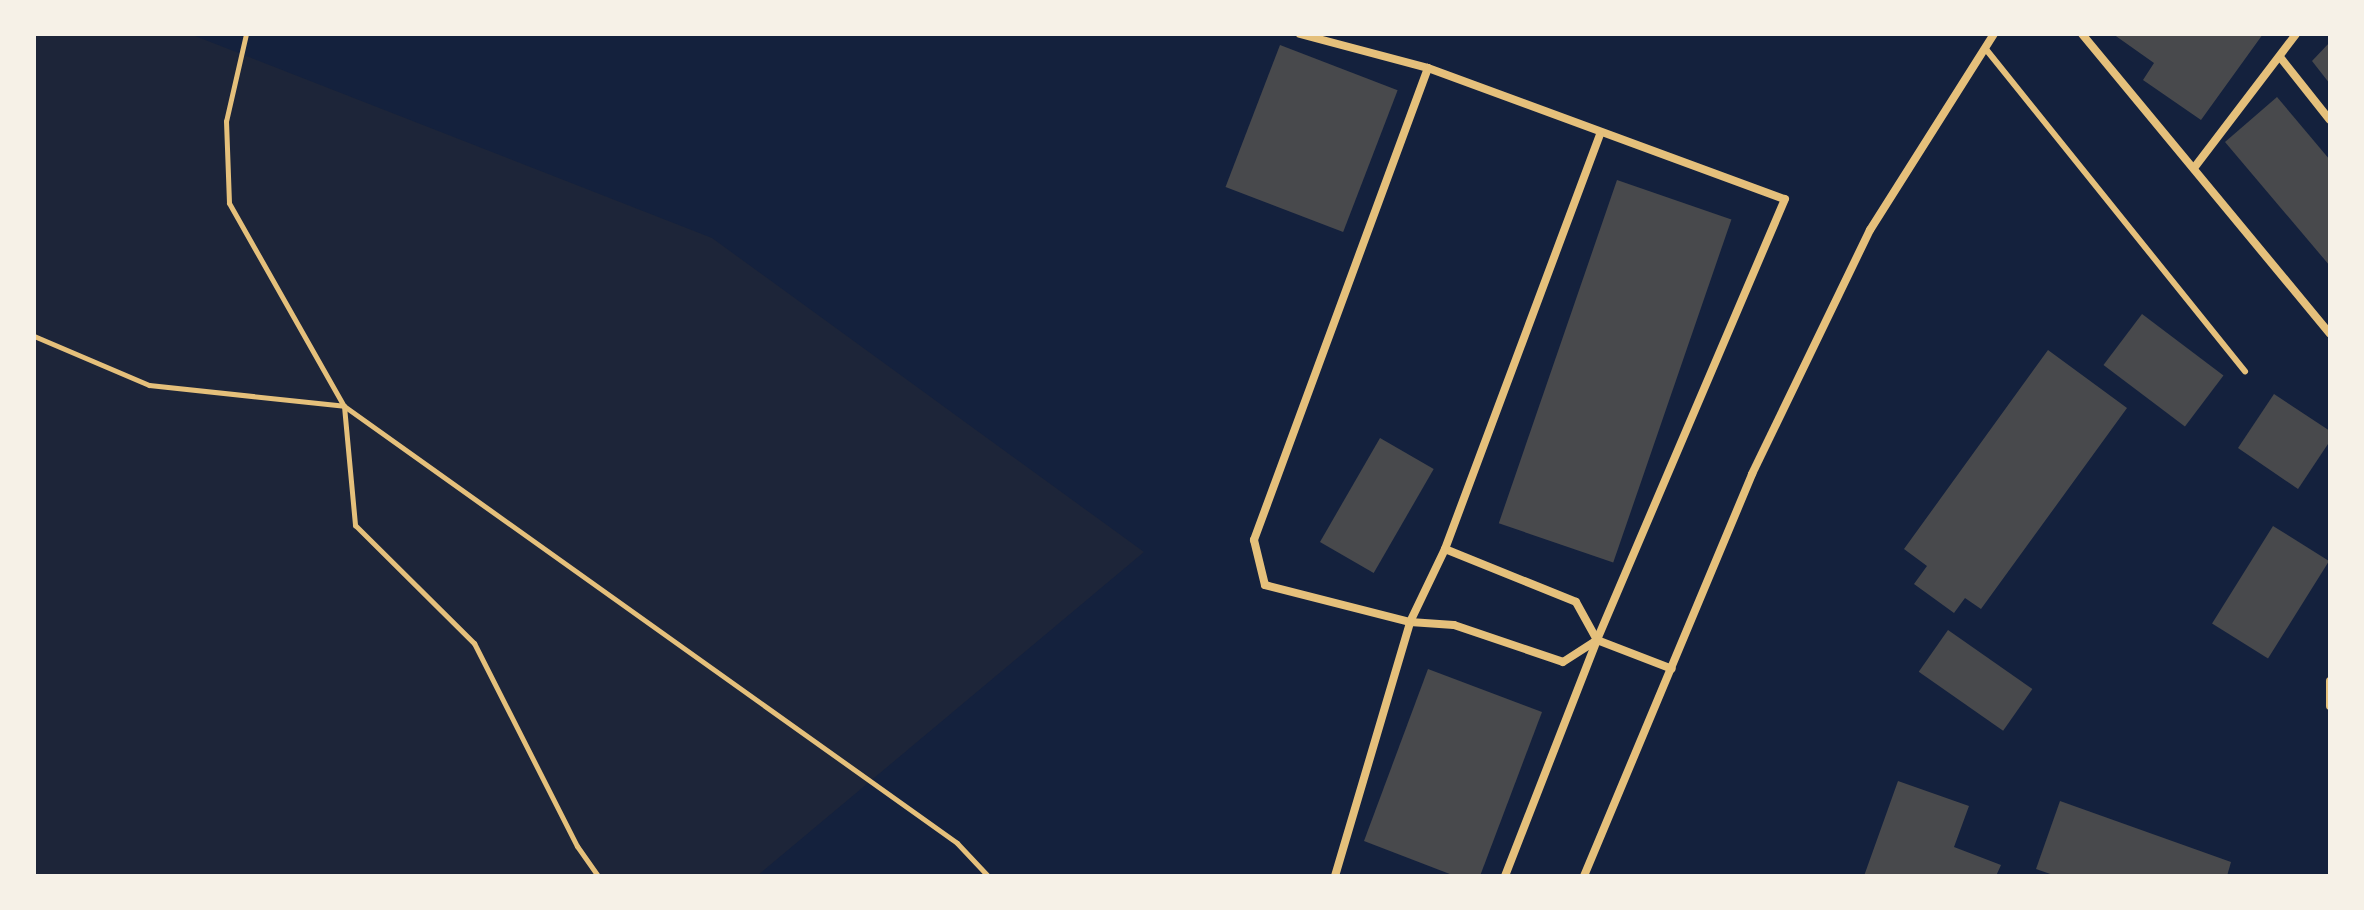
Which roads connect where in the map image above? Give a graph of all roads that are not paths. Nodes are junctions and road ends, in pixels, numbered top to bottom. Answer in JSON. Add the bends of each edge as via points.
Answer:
{"nodes":[{"id":1,"x":1300,"y":34,"type":"edge"},
{"id":2,"x":1994,"y":34,"type":"edge"},
{"id":3,"x":2082,"y":34,"type":"edge"},
{"id":4,"x":2296,"y":34,"type":"edge"},
{"id":5,"x":1985,"y":48,"type":"junction"},
{"id":6,"x":2280,"y":57,"type":"junction"},
{"id":7,"x":1428,"y":68,"type":"junction"},
{"id":8,"x":2330,"y":120,"type":"edge"},
{"id":9,"x":1601,"y":132,"type":"junction"},
{"id":10,"x":2194,"y":168,"type":"junction"},
{"id":11,"x":2330,"y":334,"type":"edge"},
{"id":12,"x":2245,"y":371,"type":"dead end"},
{"id":13,"x":1445,"y":549,"type":"junction"},
{"id":14,"x":1410,"y":622,"type":"junction"},
{"id":15,"x":1597,"y":640,"type":"junction"},
{"id":16,"x":1672,"y":669,"type":"junction"},
{"id":17,"x":2330,"y":681,"type":"edge"},
{"id":18,"x":2330,"y":706,"type":"edge"},
{"id":19,"x":1338,"y":875,"type":"edge"},
{"id":20,"x":1505,"y":876,"type":"edge"},
{"id":21,"x":1584,"y":876,"type":"edge"}],
"edges":[{"from":1,"to":7,"type":"street"},
{"from":2,"to":5,"type":"street"},
{"from":3,"to":10,"type":"street"},
{"from":4,"to":6,"type":"street"},
{"from":5,"to":12,"type":"lane"},
{"from":5,"to":16,"type":"street","via":[[1870,230],[1752,474]]},
{"from":6,"to":8,"type":"street"},
{"from":6,"to":10,"type":"street"},
{"from":7,"to":9,"type":"street"},
{"from":7,"to":14,"type":"street","via":[[1254,540],[1265,585]]},
{"from":9,"to":13,"type":"street"},
{"from":9,"to":15,"type":"street","via":[[1785,199]]},
{"from":10,"to":11,"type":"street"},
{"from":13,"to":14,"type":"street"},
{"from":13,"to":15,"type":"street","via":[[1576,602]]},
{"from":14,"to":15,"type":"street","via":[[1454,625],[1563,662]]},
{"from":14,"to":19,"type":"street"},
{"from":15,"to":16,"type":"street"},
{"from":15,"to":20,"type":"street"},
{"from":16,"to":21,"type":"street"},
{"from":17,"to":18,"type":"street"}]}
